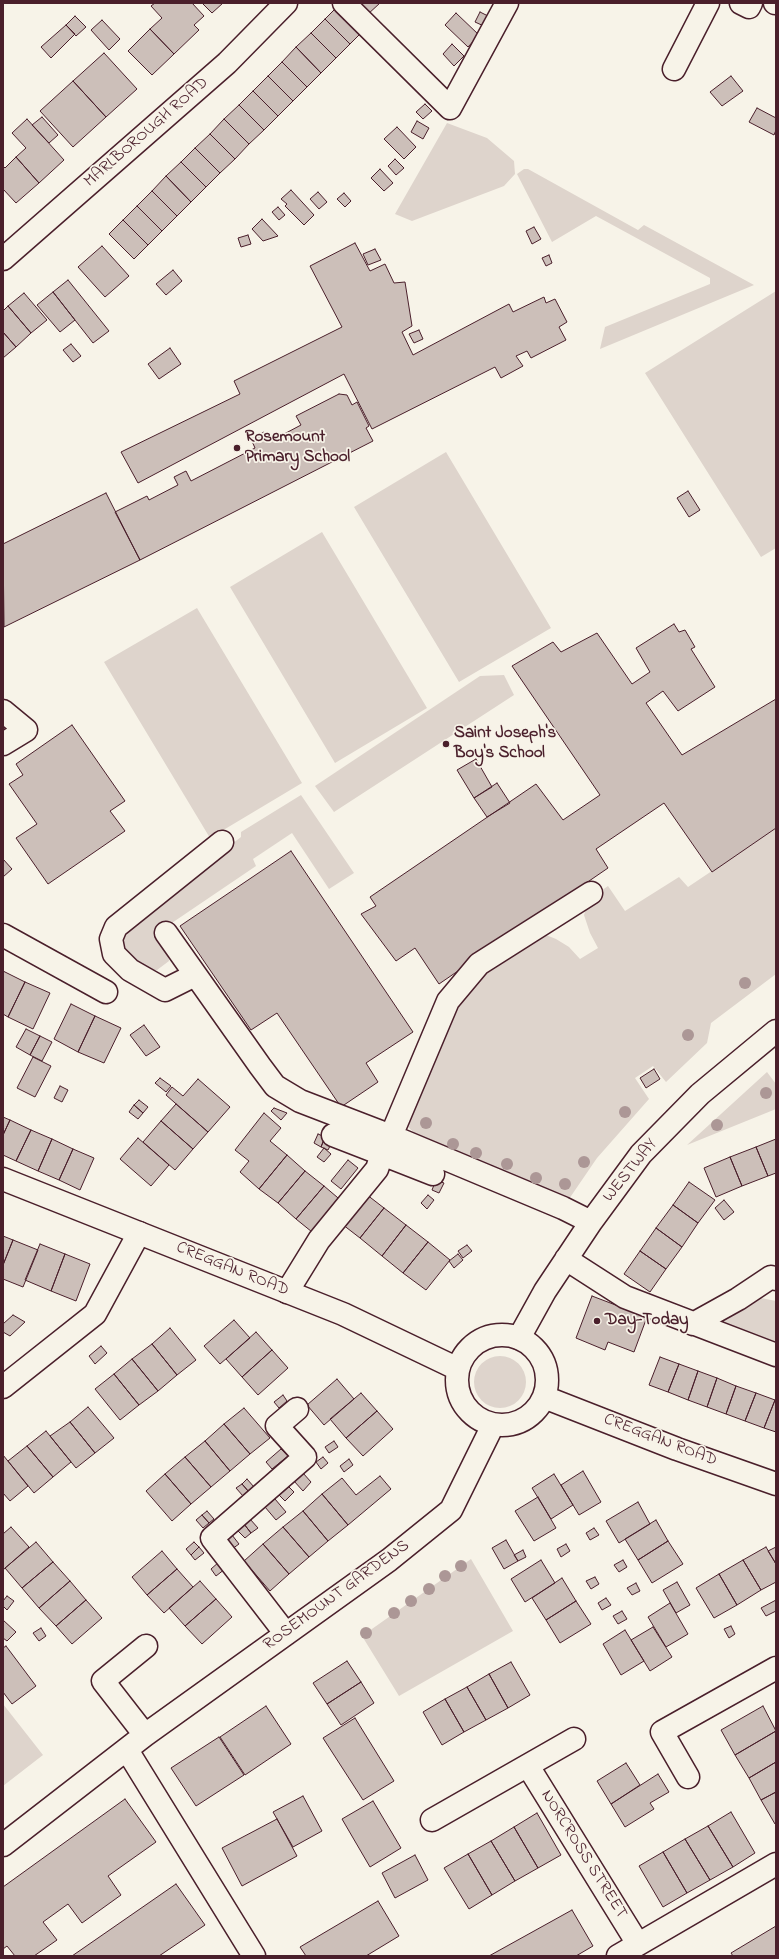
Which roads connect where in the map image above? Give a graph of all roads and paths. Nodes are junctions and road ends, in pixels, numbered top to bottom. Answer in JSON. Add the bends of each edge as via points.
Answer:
{"nodes":[{"id":1,"x":286,"y":3,"type":"edge"},
{"id":2,"x":344,"y":3,"type":"edge"},
{"id":3,"x":507,"y":3,"type":"edge"},
{"id":4,"x":708,"y":3,"type":"edge"},
{"id":5,"x":741,"y":3,"type":"edge"},
{"id":6,"x":751,"y":3,"type":"edge"},
{"id":7,"x":674,"y":69,"type":"dead end"},
{"id":8,"x":3,"y":259,"type":"edge"},
{"id":9,"x":3,"y":711,"type":"edge"},
{"id":10,"x":3,"y":744,"type":"edge"},
{"id":11,"x":222,"y":842,"type":"dead end"},
{"id":12,"x":591,"y":893,"type":"dead end"},
{"id":13,"x":166,"y":933,"type":"dead end"},
{"id":14,"x":3,"y":935,"type":"edge"},
{"id":15,"x":195,"y":975,"type":"junction"},
{"id":16,"x":106,"y":992,"type":"dead end"},
{"id":17,"x":776,"y":1031,"type":"edge"},
{"id":18,"x":333,"y":1135,"type":"dead end"},
{"id":19,"x":387,"y":1145,"type":"junction"},
{"id":20,"x":433,"y":1174,"type":"dead end"},
{"id":21,"x":3,"y":1179,"type":"edge"},
{"id":22,"x":591,"y":1222,"type":"junction"},
{"id":23,"x":139,"y":1233,"type":"junction"},
{"id":24,"x":566,"y":1259,"type":"junction"},
{"id":25,"x":776,"y":1279,"type":"edge"},
{"id":26,"x":287,"y":1292,"type":"junction"},
{"id":27,"x":693,"y":1324,"type":"junction"},
{"id":28,"x":519,"y":1338,"type":"junction"},
{"id":29,"x":776,"y":1355,"type":"edge"},
{"id":30,"x":458,"y":1369,"type":"junction"},
{"id":31,"x":3,"y":1387,"type":"edge"},
{"id":32,"x":544,"y":1397,"type":"junction"},
{"id":33,"x":297,"y":1409,"type":"dead end"},
{"id":34,"x":493,"y":1425,"type":"junction"},
{"id":35,"x":776,"y":1484,"type":"edge"},
{"id":36,"x":286,"y":1634,"type":"junction"},
{"id":37,"x":146,"y":1646,"type":"dead end"},
{"id":38,"x":776,"y":1668,"type":"edge"},
{"id":39,"x":145,"y":1735,"type":"junction"},
{"id":40,"x":574,"y":1739,"type":"dead end"},
{"id":41,"x":128,"y":1750,"type":"junction"},
{"id":42,"x":528,"y":1766,"type":"junction"},
{"id":43,"x":688,"y":1777,"type":"dead end"},
{"id":44,"x":432,"y":1820,"type":"dead end"},
{"id":45,"x":3,"y":1845,"type":"edge"},
{"id":46,"x":776,"y":1864,"type":"edge"},
{"id":47,"x":638,"y":1944,"type":"junction"},
{"id":48,"x":254,"y":1956,"type":"edge"},
{"id":49,"x":618,"y":1956,"type":"edge"}],
"edges":[{"from":1,"to":8,"type":"street","name":"MARLBOROUGH ROAD","via":[[227,63]]},
{"from":2,"to":3,"type":"street","via":[[450,108]]},
{"from":4,"to":7,"type":"street"},
{"from":5,"to":6,"type":"street","via":[[749,7]]},
{"from":9,"to":10,"type":"street","via":[[26,730]]},
{"from":11,"to":15,"type":"street","via":[[116,927],[111,939],[114,954],[130,970],[165,990]]},
{"from":12,"to":19,"type":"street","via":[[479,964],[448,1001]]},
{"from":13,"to":15,"type":"street"},
{"from":14,"to":16,"type":"street"},
{"from":15,"to":19,"type":"street","via":[[275,1086]]},
{"from":17,"to":22,"type":"street","name":"WESTWAY","via":[[700,1094],[642,1154]]},
{"from":18,"to":19,"type":"street"},
{"from":19,"to":20,"type":"street"},
{"from":19,"to":22,"type":"street","via":[[562,1208]]},
{"from":19,"to":26,"type":"street","via":[[378,1169],[319,1240]]},
{"from":21,"to":23,"type":"street","name":"CREGGAN ROAD"},
{"from":22,"to":24,"type":"street","name":"WESTWAY"},
{"from":23,"to":26,"type":"street","name":"CREGGAN ROAD"},
{"from":23,"to":31,"type":"street","via":[[95,1314]]},
{"from":24,"to":27,"type":"street","via":[[624,1297]]},
{"from":24,"to":28,"type":"street","name":"WESTWAY","via":[[545,1290]]},
{"from":25,"to":27,"type":"street","via":[[771,1277]]},
{"from":26,"to":30,"type":"street","name":"CREGGAN ROAD","via":[[343,1314]]},
{"from":27,"to":29,"type":"street"},
{"from":28,"to":30,"type":"street","via":[[496,1336],[475,1344],[464,1355]]},
{"from":28,"to":32,"type":"street","via":[[540,1356],[546,1370],[547,1384]]},
{"from":30,"to":34,"type":"street","via":[[456,1384],[459,1398],[467,1410],[479,1420]]},
{"from":32,"to":34,"type":"street","via":[[536,1411],[523,1420],[508,1426]]},
{"from":32,"to":35,"type":"street","name":"CREGGAN ROAD"},
{"from":33,"to":36,"type":"street","via":[[277,1426],[305,1458],[212,1538]]},
{"from":34,"to":36,"type":"street","name":"ROSEMOUNT GARDENS","via":[[451,1510],[389,1560]]},
{"from":36,"to":39,"type":"street","name":"ROSEMOUNT GARDENS"},
{"from":37,"to":39,"type":"street","via":[[103,1681]]},
{"from":38,"to":43,"type":"street","via":[[662,1732]]},
{"from":39,"to":41,"type":"street","name":"ROSEMOUNT GARDENS"},
{"from":40,"to":42,"type":"street"},
{"from":41,"to":45,"type":"street","name":"ROSEMOUNT GARDENS"},
{"from":41,"to":48,"type":"street"},
{"from":42,"to":44,"type":"street"},
{"from":42,"to":47,"type":"street","name":"NORCROSS STREET"},
{"from":46,"to":47,"type":"street"},
{"from":47,"to":49,"type":"street"}]}
